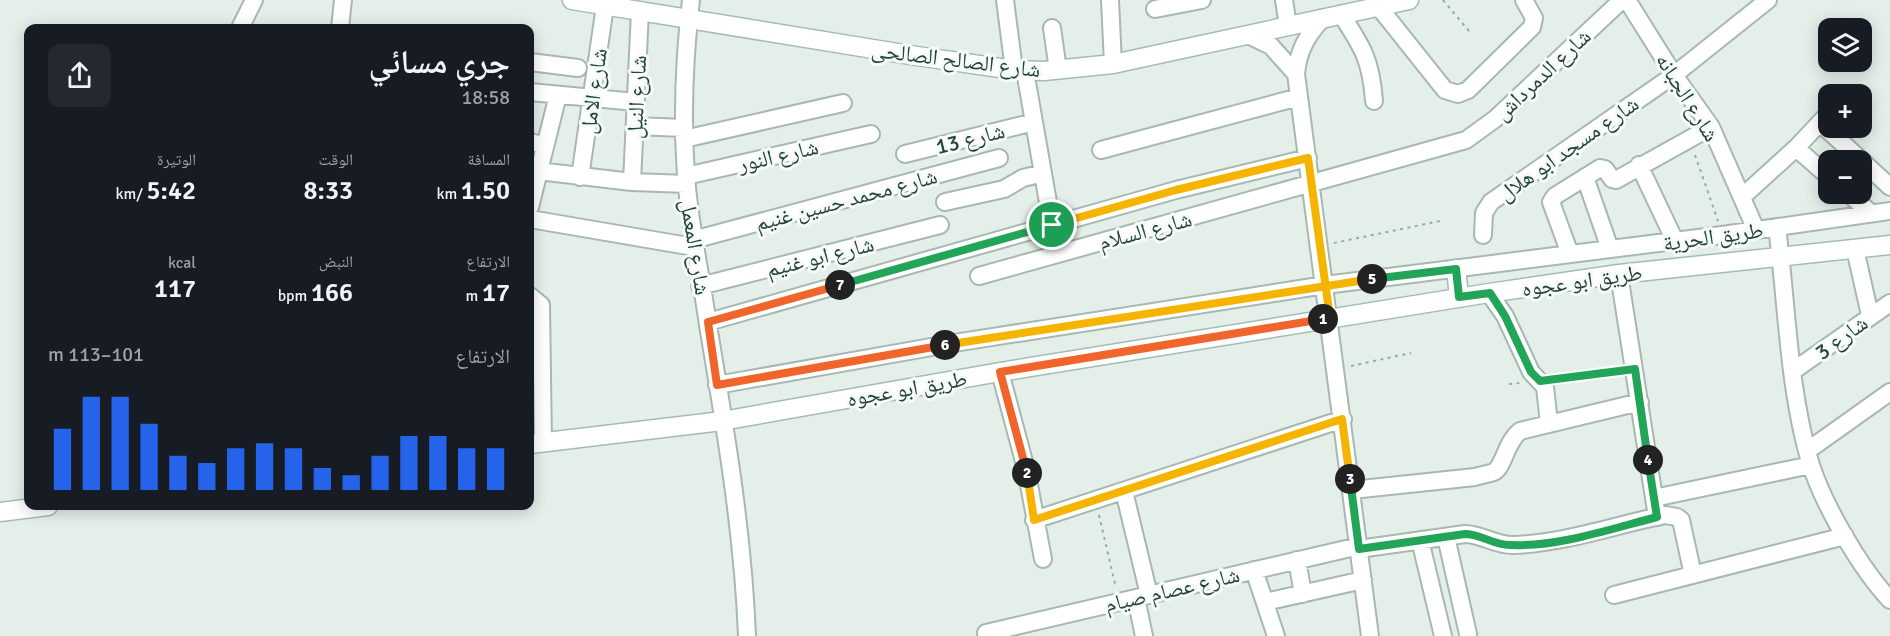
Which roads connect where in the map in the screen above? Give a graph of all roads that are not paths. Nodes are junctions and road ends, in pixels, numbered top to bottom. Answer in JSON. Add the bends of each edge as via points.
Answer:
{"nodes":[{"id":1,"x":254,"y":0,"type":"edge"},
{"id":2,"x":343,"y":0,"type":"edge"},
{"id":3,"x":572,"y":0,"type":"edge"},
{"id":4,"x":1005,"y":0,"type":"edge"},
{"id":5,"x":1110,"y":0,"type":"edge"},
{"id":6,"x":1202,"y":0,"type":"edge"},
{"id":7,"x":1284,"y":0,"type":"edge"},
{"id":8,"x":1410,"y":0,"type":"edge"},
{"id":9,"x":1524,"y":0,"type":"edge"},
{"id":10,"x":1622,"y":0,"type":"edge"},
{"id":11,"x":1627,"y":0,"type":"edge"},
{"id":12,"x":1768,"y":0,"type":"edge"},
{"id":13,"x":694,"y":5,"type":"edge"},
{"id":14,"x":1368,"y":5,"type":"edge"},
{"id":15,"x":605,"y":6,"type":"junction"},
{"id":16,"x":1155,"y":9,"type":"dead end"},
{"id":17,"x":640,"y":12,"type":"junction"},
{"id":18,"x":1341,"y":14,"type":"junction"},
{"id":19,"x":1323,"y":18,"type":"junction"},
{"id":20,"x":242,"y":24,"type":"edge"},
{"id":21,"x":340,"y":24,"type":"edge"},
{"id":22,"x":1288,"y":26,"type":"junction"},
{"id":23,"x":1052,"y":28,"type":"dead end"},
{"id":24,"x":1248,"y":35,"type":"junction"},
{"id":25,"x":534,"y":62,"type":"edge"},
{"id":26,"x":1113,"y":64,"type":"junction"},
{"id":27,"x":578,"y":68,"type":"dead end"},
{"id":28,"x":1058,"y":70,"type":"junction"},
{"id":29,"x":1020,"y":71,"type":"junction"},
{"id":30,"x":1296,"y":74,"type":"junction"},
{"id":31,"x":1674,"y":75,"type":"junction"},
{"id":32,"x":534,"y":92,"type":"edge"},
{"id":33,"x":558,"y":95,"type":"junction"},
{"id":34,"x":1299,"y":97,"type":"junction"},
{"id":35,"x":592,"y":98,"type":"junction"},
{"id":36,"x":1374,"y":101,"type":"dead end"},
{"id":37,"x":636,"y":102,"type":"junction"},
{"id":38,"x":843,"y":103,"type":"dead end"},
{"id":39,"x":1034,"y":122,"type":"junction"},
{"id":40,"x":1818,"y":124,"type":"edge"},
{"id":41,"x":635,"y":126,"type":"junction"},
{"id":42,"x":1711,"y":127,"type":"junction"},
{"id":43,"x":684,"y":134,"type":"junction"},
{"id":44,"x":871,"y":134,"type":"dead end"},
{"id":45,"x":1841,"y":138,"type":"edge"},
{"id":46,"x":537,"y":143,"type":"edge"},
{"id":47,"x":1796,"y":148,"type":"junction"},
{"id":48,"x":1101,"y":150,"type":"dead end"},
{"id":49,"x":1852,"y":150,"type":"edge"},
{"id":50,"x":905,"y":154,"type":"dead end"},
{"id":51,"x":999,"y":158,"type":"dead end"},
{"id":52,"x":1308,"y":158,"type":"junction"},
{"id":53,"x":1640,"y":165,"type":"junction"},
{"id":54,"x":1818,"y":167,"type":"edge"},
{"id":55,"x":538,"y":171,"type":"junction"},
{"id":56,"x":1872,"y":171,"type":"edge"},
{"id":57,"x":1592,"y":172,"type":"junction"},
{"id":58,"x":1043,"y":173,"type":"junction"},
{"id":59,"x":580,"y":177,"type":"junction"},
{"id":60,"x":686,"y":180,"type":"junction"},
{"id":61,"x":632,"y":182,"type":"junction"},
{"id":62,"x":1311,"y":184,"type":"junction"},
{"id":63,"x":1890,"y":187,"type":"edge"},
{"id":64,"x":534,"y":189,"type":"edge"},
{"id":65,"x":1742,"y":197,"type":"junction"},
{"id":66,"x":945,"y":202,"type":"dead end"},
{"id":67,"x":1861,"y":204,"type":"edge"},
{"id":68,"x":534,"y":208,"type":"edge"},
{"id":69,"x":1890,"y":211,"type":"edge"},
{"id":70,"x":1871,"y":213,"type":"junction"},
{"id":71,"x":940,"y":225,"type":"dead end"},
{"id":72,"x":1052,"y":225,"type":"junction"},
{"id":73,"x":1777,"y":227,"type":"junction"},
{"id":74,"x":1756,"y":230,"type":"junction"},
{"id":75,"x":1483,"y":236,"type":"dead end"},
{"id":76,"x":1675,"y":241,"type":"junction"},
{"id":77,"x":693,"y":244,"type":"junction"},
{"id":78,"x":1890,"y":245,"type":"edge"},
{"id":79,"x":1610,"y":249,"type":"junction"},
{"id":80,"x":1855,"y":249,"type":"junction"},
{"id":81,"x":1570,"y":254,"type":"junction"},
{"id":82,"x":1781,"y":256,"type":"junction"},
{"id":83,"x":1456,"y":269,"type":"junction"},
{"id":84,"x":1619,"y":274,"type":"junction"},
{"id":85,"x":979,"y":276,"type":"dead end"},
{"id":86,"x":1325,"y":285,"type":"junction"},
{"id":87,"x":700,"y":286,"type":"junction"},
{"id":88,"x":1490,"y":293,"type":"junction"},
{"id":89,"x":1459,"y":297,"type":"junction"},
{"id":90,"x":534,"y":299,"type":"edge"},
{"id":91,"x":1890,"y":303,"type":"edge"},
{"id":92,"x":1870,"y":315,"type":"junction"},
{"id":93,"x":1330,"y":318,"type":"junction"},
{"id":94,"x":708,"y":322,"type":"junction"},
{"id":95,"x":1793,"y":371,"type":"junction"},
{"id":96,"x":1000,"y":372,"type":"junction"},
{"id":97,"x":717,"y":385,"type":"junction"},
{"id":98,"x":1890,"y":392,"type":"edge"},
{"id":99,"x":1640,"y":402,"type":"junction"},
{"id":100,"x":1342,"y":419,"type":"junction"},
{"id":101,"x":722,"y":421,"type":"junction"},
{"id":102,"x":1549,"y":423,"type":"junction"},
{"id":103,"x":536,"y":444,"type":"edge"},
{"id":104,"x":1809,"y":458,"type":"junction"},
{"id":105,"x":1352,"y":490,"type":"junction"},
{"id":106,"x":1124,"y":491,"type":"junction"},
{"id":107,"x":1654,"y":498,"type":"junction"},
{"id":108,"x":24,"y":509,"type":"edge"},
{"id":109,"x":0,"y":512,"type":"edge"},
{"id":110,"x":1657,"y":517,"type":"junction"},
{"id":111,"x":1034,"y":520,"type":"junction"},
{"id":112,"x":1845,"y":536,"type":"junction"},
{"id":113,"x":1446,"y":537,"type":"junction"},
{"id":114,"x":1420,"y":540,"type":"junction"},
{"id":115,"x":1359,"y":547,"type":"junction"},
{"id":116,"x":1043,"y":558,"type":"dead end"},
{"id":117,"x":1297,"y":560,"type":"junction"},
{"id":118,"x":1254,"y":570,"type":"junction"},
{"id":119,"x":1693,"y":575,"type":"junction"},
{"id":120,"x":1363,"y":580,"type":"junction"},
{"id":121,"x":1303,"y":594,"type":"junction"},
{"id":122,"x":1614,"y":595,"type":"dead end"},
{"id":123,"x":1142,"y":596,"type":"junction"},
{"id":124,"x":1890,"y":600,"type":"edge"},
{"id":125,"x":1265,"y":602,"type":"junction"},
{"id":126,"x":986,"y":633,"type":"dead end"},
{"id":127,"x":1468,"y":634,"type":"dead end"},
{"id":128,"x":1368,"y":635,"type":"edge"},
{"id":129,"x":747,"y":636,"type":"edge"},
{"id":130,"x":1144,"y":636,"type":"edge"},
{"id":131,"x":1276,"y":636,"type":"edge"},
{"id":132,"x":1443,"y":636,"type":"edge"}],
"edges":[{"from":1,"to":20,"type":"street"},
{"from":2,"to":21,"type":"street"},
{"from":3,"to":15,"type":"street","name":"شارع الصالح الصالحى"},
{"from":4,"to":29,"type":"street"},
{"from":5,"to":26,"type":"street"},
{"from":6,"to":16,"type":"street"},
{"from":7,"to":22,"type":"street"},
{"from":8,"to":14,"type":"street","name":"شارع الصالح الصالحى"},
{"from":9,"to":14,"type":"street","via":[[1534,18],[1532,27],[1468,90],[1458,94],[1445,90]]},
{"from":10,"to":62,"type":"street","name":"شارع الدمرداش","via":[[1474,136]]},
{"from":11,"to":31,"type":"street","name":"شارع الجبانه"},
{"from":12,"to":31,"type":"street","name":"شارع مسجد ابو هلال"},
{"from":13,"to":17,"type":"street","name":"شارع الصالح الصالحى"},
{"from":13,"to":29,"type":"street","name":"شارع الصالح الصالحى"},
{"from":13,"to":43,"type":"street","name":"شارع المعمل"},
{"from":14,"to":18,"type":"street","name":"شارع الصالح الصالحى"},
{"from":15,"to":17,"type":"street","name":"شارع الصالح الصالحى"},
{"from":15,"to":35,"type":"street","name":"شارع الامل"},
{"from":17,"to":37,"type":"street","name":"شارع النيل"},
{"from":18,"to":19,"type":"street","name":"شارع الصالح الصالحى"},
{"from":18,"to":36,"type":"street","via":[[1365,50]]},
{"from":19,"to":22,"type":"street","name":"شارع الصالح الصالحى"},
{"from":19,"to":30,"type":"street","via":[[1301,49]]},
{"from":22,"to":24,"type":"street","name":"شارع الصالح الصالحى"},
{"from":23,"to":28,"type":"street"},
{"from":24,"to":26,"type":"street","name":"شارع الصالح الصالحى"},
{"from":24,"to":30,"type":"street","via":[[1271,46]]},
{"from":25,"to":27,"type":"street"},
{"from":26,"to":28,"type":"street","name":"شارع الصالح الصالحى"},
{"from":28,"to":29,"type":"street","name":"شارع الصالح الصالحى"},
{"from":29,"to":39,"type":"street"},
{"from":30,"to":34,"type":"street"},
{"from":31,"to":42,"type":"street","name":"شارع الجبانه"},
{"from":31,"to":75,"type":"street","name":"شارع مسجد ابو هلال","via":[[1491,202],[1484,213]]},
{"from":32,"to":33,"type":"street"},
{"from":33,"to":35,"type":"street"},
{"from":33,"to":46,"type":"street"},
{"from":34,"to":48,"type":"street"},
{"from":34,"to":52,"type":"street"},
{"from":35,"to":37,"type":"street"},
{"from":35,"to":59,"type":"street","name":"شارع الامل"},
{"from":37,"to":41,"type":"street","name":"شارع النيل"},
{"from":38,"to":43,"type":"street"},
{"from":39,"to":50,"type":"street","name":"شارع 13"},
{"from":39,"to":58,"type":"street"},
{"from":40,"to":47,"type":"street"},
{"from":41,"to":43,"type":"street"},
{"from":41,"to":61,"type":"street","name":"شارع النيل"},
{"from":42,"to":53,"type":"street"},
{"from":42,"to":65,"type":"street","name":"شارع الجبانه"},
{"from":43,"to":60,"type":"street","name":"شارع المعمل"},
{"from":44,"to":60,"type":"street","name":"شارع النور"},
{"from":45,"to":49,"type":"street"},
{"from":46,"to":55,"type":"street"},
{"from":47,"to":54,"type":"street"},
{"from":47,"to":65,"type":"street"},
{"from":51,"to":77,"type":"street","name":"شارع محمد حسين غنيم"},
{"from":52,"to":62,"type":"street"},
{"from":52,"to":72,"type":"street"},
{"from":53,"to":57,"type":"street","via":[[1615,180],[1604,168]]},
{"from":53,"to":76,"type":"street"},
{"from":55,"to":59,"type":"street","name":"شارع النور"},
{"from":55,"to":64,"type":"street"},
{"from":56,"to":63,"type":"street"},
{"from":57,"to":79,"type":"street"},
{"from":57,"to":81,"type":"street","via":[[1555,195],[1551,202]]},
{"from":58,"to":66,"type":"street","via":[[1004,189]]},
{"from":58,"to":72,"type":"street"},
{"from":59,"to":61,"type":"street","name":"شارع النور"},
{"from":60,"to":61,"type":"street","name":"شارع النور"},
{"from":60,"to":77,"type":"street","name":"شارع المعمل"},
{"from":62,"to":85,"type":"street","name":"شارع السلام"},
{"from":62,"to":86,"type":"street"},
{"from":65,"to":74,"type":"street","name":"شارع الجبانه"},
{"from":67,"to":70,"type":"street"},
{"from":68,"to":77,"type":"street"},
{"from":69,"to":70,"type":"street","name":"طريق الحرية"},
{"from":70,"to":73,"type":"street","name":"طريق الحرية"},
{"from":71,"to":87,"type":"street","name":"شارع ابو غنيم"},
{"from":72,"to":94,"type":"street"},
{"from":73,"to":74,"type":"street","name":"طريق الحرية"},
{"from":73,"to":82,"type":"street"},
{"from":74,"to":76,"type":"street","name":"طريق الحرية"},
{"from":76,"to":79,"type":"street","name":"طريق الحرية"},
{"from":77,"to":87,"type":"street","name":"شارع المعمل"},
{"from":78,"to":80,"type":"street","name":"طريق ابو عجوه"},
{"from":79,"to":81,"type":"street","name":"طريق الحرية"},
{"from":80,"to":82,"type":"street","name":"طريق ابو عجوه"},
{"from":80,"to":92,"type":"street"},
{"from":81,"to":83,"type":"street","name":"طريق الحرية"},
{"from":82,"to":84,"type":"street","name":"طريق ابو عجوه"},
{"from":82,"to":95,"type":"street"},
{"from":83,"to":86,"type":"street","name":"طريق الحرية"},
{"from":83,"to":89,"type":"street"},
{"from":84,"to":88,"type":"street","name":"طريق ابو عجوه"},
{"from":84,"to":99,"type":"street"},
{"from":86,"to":93,"type":"street"},
{"from":86,"to":97,"type":"street","name":"طريق الحرية","via":[[966,341]]},
{"from":87,"to":94,"type":"street","name":"شارع المعمل"},
{"from":88,"to":89,"type":"street","name":"طريق ابو عجوه"},
{"from":88,"to":102,"type":"street","via":[[1531,372],[1546,391]]},
{"from":89,"to":93,"type":"street","name":"طريق ابو عجوه"},
{"from":90,"to":103,"type":"street","via":[[541,305]]},
{"from":91,"to":92,"type":"street","name":"شارع 3"},
{"from":92,"to":95,"type":"street","name":"شارع 3"},
{"from":93,"to":96,"type":"street","name":"طريق ابو عجوه"},
{"from":93,"to":100,"type":"street"},
{"from":94,"to":97,"type":"street","name":"شارع المعمل"},
{"from":95,"to":104,"type":"street"},
{"from":96,"to":101,"type":"street","name":"طريق ابو عجوه"},
{"from":96,"to":111,"type":"street","via":[[1028,479]]},
{"from":97,"to":101,"type":"street","name":"شارع المعمل"},
{"from":98,"to":104,"type":"street"},
{"from":99,"to":102,"type":"street"},
{"from":99,"to":107,"type":"street"},
{"from":100,"to":105,"type":"street"},
{"from":100,"to":106,"type":"street"},
{"from":101,"to":103,"type":"street","name":"طريق ابو عجوه"},
{"from":101,"to":129,"type":"street","name":"شارع المعمل","via":[[742,546]]},
{"from":102,"to":105,"type":"street","via":[[1512,437],[1494,472]]},
{"from":104,"to":107,"type":"street"},
{"from":104,"to":112,"type":"street"},
{"from":105,"to":115,"type":"street"},
{"from":106,"to":111,"type":"street"},
{"from":106,"to":123,"type":"street"},
{"from":107,"to":110,"type":"street"},
{"from":108,"to":109,"type":"street"},
{"from":110,"to":113,"type":"street","name":"شارع عصام صيام","via":[[1533,544],[1504,545],[1471,534]]},
{"from":110,"to":119,"type":"street","via":[[1681,520]]},
{"from":111,"to":116,"type":"street"},
{"from":112,"to":119,"type":"street"},
{"from":112,"to":124,"type":"street"},
{"from":113,"to":114,"type":"street","name":"شارع عصام صيام"},
{"from":113,"to":127,"type":"street"},
{"from":114,"to":115,"type":"street","name":"شارع عصام صيام"},
{"from":114,"to":132,"type":"street"},
{"from":115,"to":117,"type":"street","name":"شارع عصام صيام"},
{"from":115,"to":120,"type":"street"},
{"from":117,"to":118,"type":"street","name":"شارع عصام صيام"},
{"from":117,"to":121,"type":"street"},
{"from":118,"to":123,"type":"street","name":"شارع عصام صيام"},
{"from":118,"to":125,"type":"street"},
{"from":119,"to":122,"type":"street"},
{"from":120,"to":121,"type":"street"},
{"from":120,"to":128,"type":"street"},
{"from":121,"to":125,"type":"street"},
{"from":123,"to":126,"type":"street","name":"شارع عصام صيام"},
{"from":123,"to":130,"type":"street"},
{"from":125,"to":131,"type":"street"}]}
